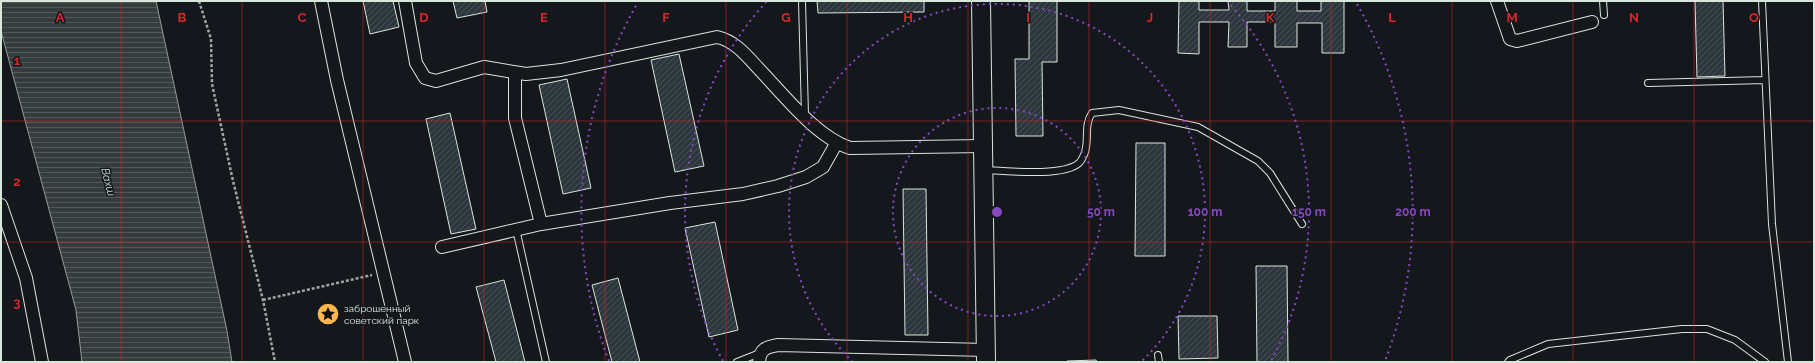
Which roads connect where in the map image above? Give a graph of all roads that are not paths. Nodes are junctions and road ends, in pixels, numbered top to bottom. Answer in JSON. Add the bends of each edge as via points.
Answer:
{"nodes":[{"id":1,"x":321,"y":1,"type":"edge"},
{"id":2,"x":405,"y":1,"type":"edge"},
{"id":3,"x":802,"y":1,"type":"edge"},
{"id":4,"x":981,"y":1,"type":"edge"},
{"id":5,"x":1497,"y":1,"type":"edge"},
{"id":6,"x":1602,"y":1,"type":"edge"},
{"id":7,"x":1762,"y":1,"type":"edge"},
{"id":8,"x":1604,"y":15,"type":"dead end"},
{"id":9,"x":1592,"y":22,"type":"dead end"},
{"id":10,"x":515,"y":73,"type":"junction"},
{"id":11,"x":1765,"y":80,"type":"junction"},
{"id":12,"x":1648,"y":83,"type":"dead end"},
{"id":13,"x":805,"y":117,"type":"junction"},
{"id":14,"x":836,"y":144,"type":"junction"},
{"id":15,"x":983,"y":146,"type":"junction"},
{"id":16,"x":983,"y":170,"type":"junction"},
{"id":17,"x":1,"y":205,"type":"edge"},
{"id":18,"x":541,"y":224,"type":"junction"},
{"id":19,"x":1302,"y":224,"type":"dead end"},
{"id":20,"x":516,"y":229,"type":"junction"},
{"id":21,"x":442,"y":247,"type":"dead end"},
{"id":22,"x":986,"y":356,"type":"edge"},
{"id":23,"x":759,"y":358,"type":"edge"},
{"id":24,"x":42,"y":362,"type":"edge"},
{"id":25,"x":405,"y":362,"type":"edge"},
{"id":26,"x":546,"y":362,"type":"edge"},
{"id":27,"x":737,"y":362,"type":"edge"},
{"id":28,"x":1508,"y":362,"type":"edge"},
{"id":29,"x":1764,"y":362,"type":"edge"},
{"id":30,"x":1788,"y":362,"type":"edge"}],
"edges":[{"from":1,"to":25,"type":"street","via":[[337,80]]},
{"from":2,"to":10,"type":"street","via":[[416,63],[425,78],[436,81],[484,67]]},
{"from":3,"to":13,"type":"lane"},
{"from":4,"to":15,"type":"main road"},
{"from":5,"to":9,"type":"street","via":[[1510,39],[1517,41]]},
{"from":6,"to":8,"type":"lane"},
{"from":7,"to":11,"type":"lane"},
{"from":10,"to":13,"type":"street","via":[[561,70],[718,37],[741,49]]},
{"from":10,"to":18,"type":"street","via":[[514,118]]},
{"from":11,"to":12,"type":"lane"},
{"from":11,"to":30,"type":"lane","via":[[1772,224]]},
{"from":13,"to":14,"type":"street"},
{"from":14,"to":15,"type":"street","via":[[850,148]]},
{"from":14,"to":18,"type":"street","via":[[823,167],[806,177],[778,186],[743,194]]},
{"from":15,"to":16,"type":"main road"},
{"from":16,"to":19,"type":"lane","via":[[1049,172],[1069,168],[1080,162],[1085,152],[1088,119],[1092,113],[1119,110],[1198,127],[1258,160]]},
{"from":16,"to":22,"type":"main road"},
{"from":17,"to":24,"type":"street","via":[[26,278]]},
{"from":18,"to":20,"type":"street"},
{"from":20,"to":21,"type":"street"},
{"from":20,"to":26,"type":"lane"},
{"from":22,"to":23,"type":"street","via":[[778,345],[765,347]]},
{"from":23,"to":27,"type":"lane"},
{"from":28,"to":29,"type":"lane","via":[[1548,344],[1682,329],[1706,329],[1735,340]]}]}
